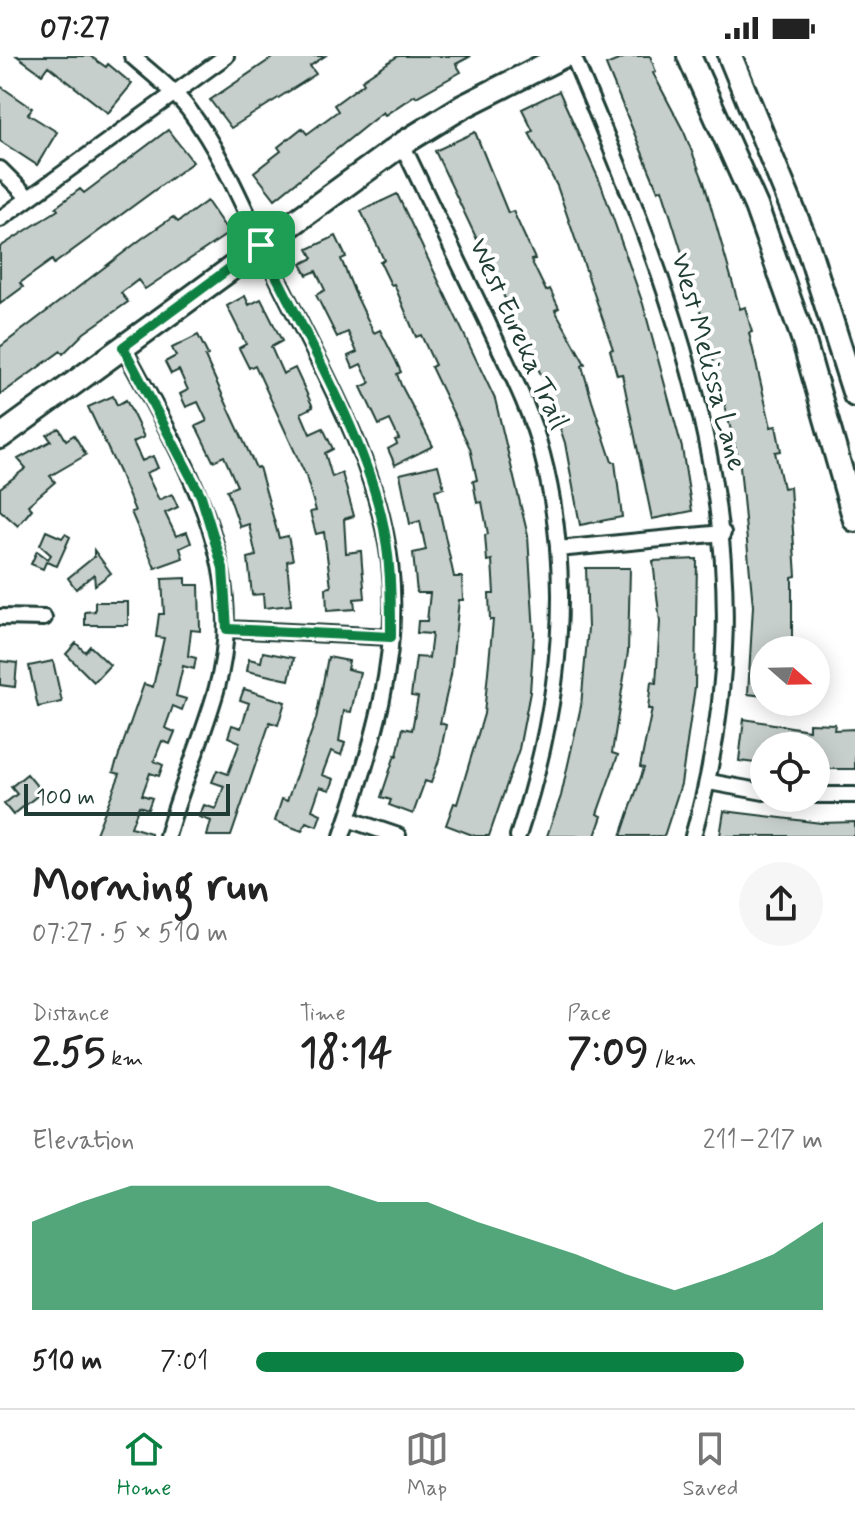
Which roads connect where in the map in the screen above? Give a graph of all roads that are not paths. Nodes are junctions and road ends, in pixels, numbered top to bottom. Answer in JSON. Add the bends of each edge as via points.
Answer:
{"nodes":[{"id":1,"x":132,"y":56,"type":"edge"},
{"id":2,"x":226,"y":56,"type":"edge"},
{"id":3,"x":563,"y":56,"type":"edge"},
{"id":4,"x":573,"y":56,"type":"edge"},
{"id":5,"x":689,"y":56,"type":"edge"},
{"id":6,"x":730,"y":56,"type":"edge"},
{"id":7,"x":174,"y":93,"type":"junction"},
{"id":8,"x":402,"y":144,"type":"junction"},
{"id":9,"x":0,"y":169,"type":"edge"},
{"id":10,"x":29,"y":198,"type":"junction"},
{"id":11,"x":0,"y":219,"type":"edge"},
{"id":12,"x":261,"y":245,"type":"junction"},
{"id":13,"x":123,"y":347,"type":"junction"},
{"id":14,"x":855,"y":395,"type":"edge"},
{"id":15,"x":0,"y":437,"type":"edge"},
{"id":16,"x":855,"y":520,"type":"edge"},
{"id":17,"x":723,"y":533,"type":"junction"},
{"id":18,"x":558,"y":549,"type":"junction"},
{"id":19,"x":0,"y":617,"type":"edge"},
{"id":20,"x":44,"y":618,"type":"dead end"},
{"id":21,"x":227,"y":629,"type":"junction"},
{"id":22,"x":391,"y":637,"type":"junction"},
{"id":23,"x":709,"y":782,"type":"junction"},
{"id":24,"x":750,"y":789,"type":"edge"},
{"id":25,"x":830,"y":795,"type":"edge"},
{"id":26,"x":855,"y":795,"type":"edge"},
{"id":27,"x":348,"y":819,"type":"junction"},
{"id":28,"x":167,"y":836,"type":"edge"},
{"id":29,"x":342,"y":836,"type":"edge"},
{"id":30,"x":398,"y":836,"type":"edge"},
{"id":31,"x":518,"y":836,"type":"edge"},
{"id":32,"x":693,"y":836,"type":"edge"}],
"edges":[{"from":1,"to":7,"type":"street"},
{"from":2,"to":7,"type":"street"},
{"from":3,"to":8,"type":"main road"},
{"from":4,"to":17,"type":"street","name":"West Melissa Lane","via":[[641,217],[679,336],[706,434]]},
{"from":5,"to":16,"type":"main road","via":[[756,206],[803,338]]},
{"from":6,"to":14,"type":"main road","via":[[807,244]]},
{"from":7,"to":10,"type":"street"},
{"from":7,"to":12,"type":"street","via":[[221,162]]},
{"from":8,"to":12,"type":"main road"},
{"from":8,"to":18,"type":"street","name":"West Eureka Trail","via":[[521,394],[542,454]]},
{"from":9,"to":10,"type":"street"},
{"from":10,"to":11,"type":"street"},
{"from":12,"to":13,"type":"main road"},
{"from":12,"to":22,"type":"street","via":[[356,437],[386,539]]},
{"from":13,"to":15,"type":"main road"},
{"from":13,"to":21,"type":"street","via":[[201,496],[223,568]]},
{"from":17,"to":18,"type":"street"},
{"from":17,"to":23,"type":"street","name":"West Melissa Lane","via":[[725,674]]},
{"from":18,"to":31,"type":"street","name":"West Eureka Trail","via":[[560,638],[551,718]]},
{"from":19,"to":20,"type":"street"},
{"from":21,"to":22,"type":"street"},
{"from":21,"to":28,"type":"street","via":[[217,689]]},
{"from":22,"to":27,"type":"street","via":[[381,708]]},
{"from":23,"to":24,"type":"street"},
{"from":23,"to":32,"type":"street","name":"West Melissa Lane"},
{"from":25,"to":26,"type":"street"},
{"from":27,"to":29,"type":"street"},
{"from":27,"to":30,"type":"street"}]}
